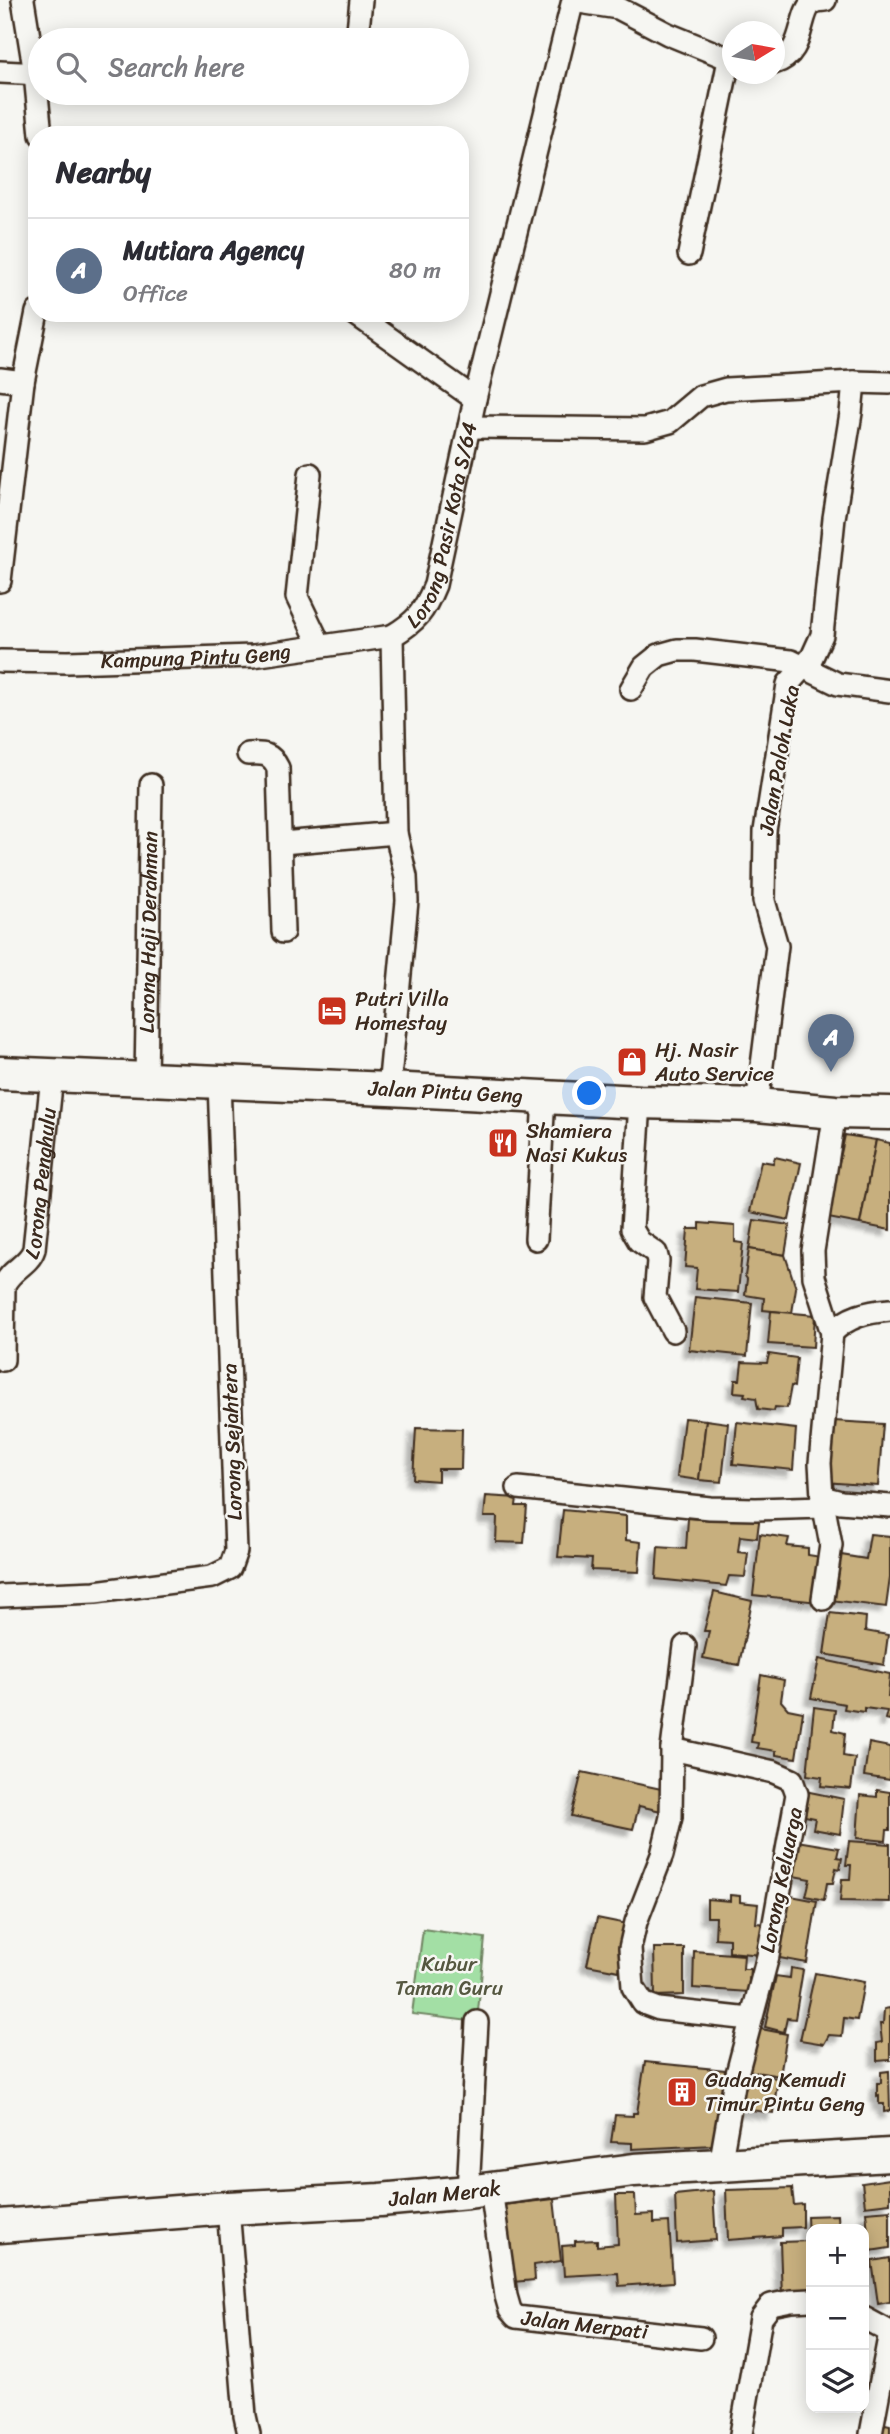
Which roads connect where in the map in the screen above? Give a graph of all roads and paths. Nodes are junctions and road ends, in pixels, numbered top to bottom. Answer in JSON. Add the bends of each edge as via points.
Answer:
{"nodes":[{"id":1,"x":23,"y":0,"type":"edge"},
{"id":2,"x":361,"y":0,"type":"edge"},
{"id":3,"x":825,"y":0,"type":"edge"},
{"id":4,"x":573,"y":1,"type":"edge"},
{"id":5,"x":619,"y":4,"type":"edge"},
{"id":6,"x":29,"y":28,"type":"edge"},
{"id":7,"x":358,"y":28,"type":"edge"},
{"id":8,"x":722,"y":56,"type":"edge"},
{"id":9,"x":785,"y":56,"type":"edge"},
{"id":10,"x":0,"y":72,"type":"edge"},
{"id":11,"x":28,"y":73,"type":"edge"},
{"id":12,"x":726,"y":84,"type":"edge"},
{"id":13,"x":40,"y":105,"type":"edge"},
{"id":14,"x":41,"y":126,"type":"edge"},
{"id":15,"x":689,"y":254,"type":"dead end"},
{"id":16,"x":35,"y":322,"type":"edge"},
{"id":17,"x":367,"y":322,"type":"edge"},
{"id":18,"x":0,"y":379,"type":"edge"},
{"id":19,"x":23,"y":382,"type":"junction"},
{"id":20,"x":854,"y":382,"type":"junction"},
{"id":21,"x":890,"y":382,"type":"edge"},
{"id":22,"x":475,"y":399,"type":"junction"},
{"id":23,"x":469,"y":427,"type":"junction"},
{"id":24,"x":310,"y":474,"type":"dead end"},
{"id":25,"x":3,"y":525,"type":"edge"},
{"id":26,"x":0,"y":581,"type":"edge"},
{"id":27,"x":392,"y":636,"type":"junction"},
{"id":28,"x":320,"y":645,"type":"junction"},
{"id":29,"x":0,"y":661,"type":"edge"},
{"id":30,"x":803,"y":667,"type":"junction"},
{"id":31,"x":631,"y":689,"type":"dead end"},
{"id":32,"x":890,"y":691,"type":"edge"},
{"id":33,"x":248,"y":754,"type":"dead end"},
{"id":34,"x":151,"y":785,"type":"dead end"},
{"id":35,"x":396,"y":833,"type":"junction"},
{"id":36,"x":282,"y":843,"type":"junction"},
{"id":37,"x":283,"y":932,"type":"dead end"},
{"id":38,"x":0,"y":1073,"type":"edge"},
{"id":39,"x":52,"y":1076,"type":"junction"},
{"id":40,"x":146,"y":1079,"type":"junction"},
{"id":41,"x":219,"y":1082,"type":"junction"},
{"id":42,"x":389,"y":1089,"type":"junction"},
{"id":43,"x":544,"y":1097,"type":"junction"},
{"id":44,"x":640,"y":1102,"type":"junction"},
{"id":45,"x":757,"y":1105,"type":"junction"},
{"id":46,"x":835,"y":1112,"type":"junction"},
{"id":47,"x":890,"y":1112,"type":"edge"},
{"id":48,"x":536,"y":1239,"type":"dead end"},
{"id":49,"x":890,"y":1310,"type":"edge"},
{"id":50,"x":838,"y":1327,"type":"junction"},
{"id":51,"x":673,"y":1331,"type":"dead end"},
{"id":52,"x":3,"y":1360,"type":"dead end"},
{"id":53,"x":518,"y":1488,"type":"dead end"},
{"id":54,"x":823,"y":1502,"type":"junction"},
{"id":55,"x":890,"y":1506,"type":"edge"},
{"id":56,"x":0,"y":1596,"type":"edge"},
{"id":57,"x":823,"y":1599,"type":"dead end"},
{"id":58,"x":685,"y":1646,"type":"dead end"},
{"id":59,"x":672,"y":1749,"type":"junction"},
{"id":60,"x":750,"y":2019,"type":"junction"},
{"id":61,"x":477,"y":2022,"type":"dead end"},
{"id":62,"x":890,"y":2155,"type":"edge"},
{"id":63,"x":720,"y":2165,"type":"junction"},
{"id":64,"x":480,"y":2191,"type":"junction"},
{"id":65,"x":228,"y":2208,"type":"junction"},
{"id":66,"x":0,"y":2226,"type":"edge"},
{"id":67,"x":806,"y":2301,"type":"edge"},
{"id":68,"x":869,"y":2321,"type":"edge"},
{"id":69,"x":890,"y":2332,"type":"edge"},
{"id":70,"x":701,"y":2338,"type":"dead end"},
{"id":71,"x":249,"y":2434,"type":"edge"},
{"id":72,"x":741,"y":2434,"type":"edge"},
{"id":73,"x":871,"y":2434,"type":"edge"}],
"edges":[{"from":1,"to":6,"type":"street"},
{"from":2,"to":7,"type":"street"},
{"from":3,"to":9,"type":"street","via":[[813,2],[807,9],[800,40]]},
{"from":4,"to":5,"type":"street"},
{"from":4,"to":22,"type":"street","name":"Lorong Pasir Kota S/64"},
{"from":5,"to":8,"type":"street","via":[[668,34]]},
{"from":10,"to":11,"type":"street"},
{"from":12,"to":15,"type":"street"},
{"from":13,"to":14,"type":"street"},
{"from":16,"to":19,"type":"street"},
{"from":17,"to":22,"type":"street"},
{"from":18,"to":19,"type":"street"},
{"from":19,"to":25,"type":"street"},
{"from":20,"to":21,"type":"street"},
{"from":20,"to":23,"type":"street","via":[[712,392],[670,422],[645,429]]},
{"from":20,"to":30,"type":"street","name":"Jalan Paloh Laka","via":[[822,635]]},
{"from":22,"to":23,"type":"street","name":"Lorong Pasir Kota S/64"},
{"from":23,"to":27,"type":"street","name":"Lorong Pasir Kota S/64","via":[[435,585],[426,608]]},
{"from":24,"to":28,"type":"street","via":[[297,597]]},
{"from":25,"to":26,"type":"street"},
{"from":27,"to":28,"type":"street","name":"Kampung Pintu Geng"},
{"from":27,"to":35,"type":"street","name":"Lorong Pasir Kota S/64"},
{"from":28,"to":29,"type":"street","name":"Kampung Pintu Geng","via":[[253,656]]},
{"from":30,"to":31,"type":"street","via":[[772,658],[677,650],[659,655],[644,667]]},
{"from":30,"to":32,"type":"street","via":[[838,684]]},
{"from":30,"to":45,"type":"street","name":"Jalan Paloh Laka","via":[[787,688],[765,831],[764,901],[777,943]]},
{"from":33,"to":36,"type":"street","via":[[263,753],[273,758],[278,768]]},
{"from":34,"to":40,"type":"street","name":"Lorong Haji Derahman"},
{"from":35,"to":36,"type":"street"},
{"from":35,"to":42,"type":"street","name":"Lorong Pasir Kota S/64","via":[[407,901]]},
{"from":36,"to":37,"type":"street"},
{"from":38,"to":39,"type":"main road","name":"Jalan Pintu Geng"},
{"from":39,"to":40,"type":"main road","name":"Jalan Pintu Geng"},
{"from":39,"to":52,"type":"street","name":"Lorong Penghulu","via":[[34,1249],[4,1285]]},
{"from":40,"to":41,"type":"main road","name":"Jalan Pintu Geng"},
{"from":41,"to":42,"type":"main road","name":"Jalan Pintu Geng"},
{"from":41,"to":56,"type":"street","name":"Lorong Sejahtera","via":[[236,1551],[230,1568],[212,1577],[108,1590]]},
{"from":42,"to":43,"type":"main road","name":"Jalan Pintu Geng"},
{"from":43,"to":44,"type":"main road","name":"Jalan Pintu Geng"},
{"from":43,"to":48,"type":"street"},
{"from":44,"to":45,"type":"main road","name":"Jalan Pintu Geng"},
{"from":44,"to":51,"type":"street","via":[[632,1229],[656,1254],[655,1297]]},
{"from":45,"to":46,"type":"main road","name":"Jalan Pintu Geng"},
{"from":46,"to":47,"type":"main road","name":"Jalan Pintu Geng"},
{"from":46,"to":50,"type":"street","via":[[813,1251],[814,1276]]},
{"from":49,"to":50,"type":"street","via":[[855,1316]]},
{"from":50,"to":54,"type":"street","via":[[820,1463]]},
{"from":53,"to":54,"type":"street","via":[[710,1508]]},
{"from":54,"to":55,"type":"street"},
{"from":54,"to":57,"type":"street","via":[[831,1545]]},
{"from":58,"to":59,"type":"street"},
{"from":59,"to":60,"type":"street","name":"Lorong Keluarga","via":[[774,1772],[792,1780],[796,1787],[770,1943]]},
{"from":59,"to":60,"type":"street","via":[[671,1817],[630,1948],[633,1987],[643,2003],[659,2009]]},
{"from":60,"to":63,"type":"street","name":"Lorong Keluarga"},
{"from":61,"to":64,"type":"street"},
{"from":62,"to":63,"type":"main road","name":"Jalan Merak"},
{"from":63,"to":64,"type":"main road","name":"Jalan Merak","via":[[635,2170]]},
{"from":64,"to":65,"type":"main road","name":"Jalan Merak"},
{"from":64,"to":70,"type":"street","name":"Jalan Merpati","via":[[510,2311],[516,2317]]},
{"from":65,"to":66,"type":"main road","name":"Jalan Merak"},
{"from":65,"to":71,"type":"street"},
{"from":67,"to":72,"type":"street","via":[[771,2305],[761,2318]]},
{"from":68,"to":69,"type":"street"},
{"from":69,"to":73,"type":"street"}]}
